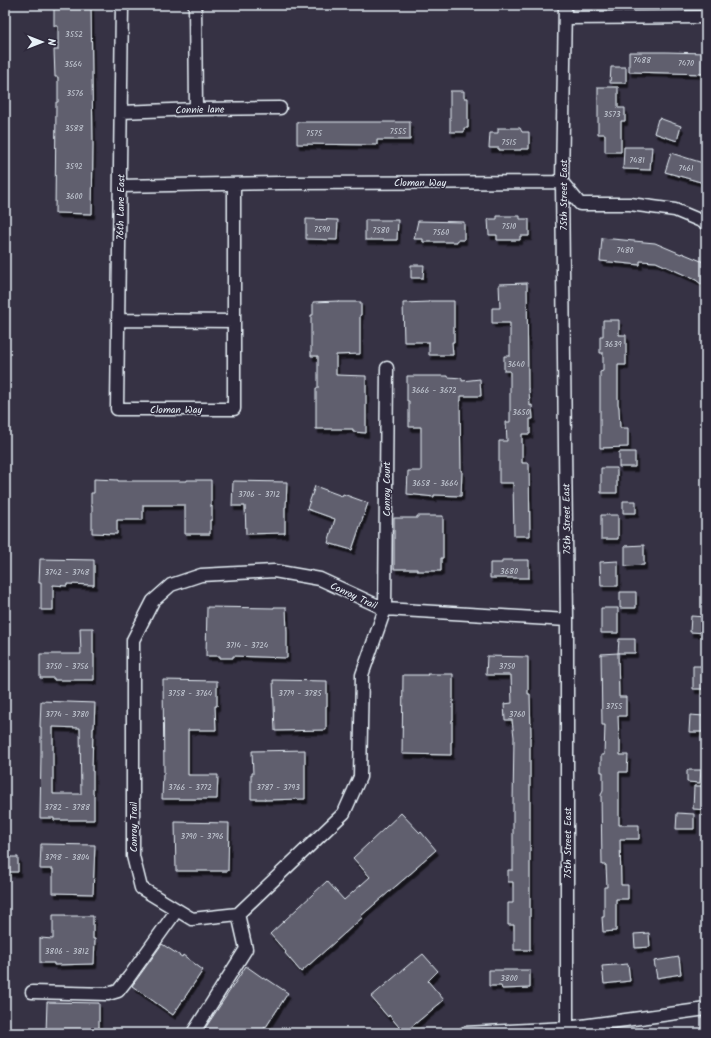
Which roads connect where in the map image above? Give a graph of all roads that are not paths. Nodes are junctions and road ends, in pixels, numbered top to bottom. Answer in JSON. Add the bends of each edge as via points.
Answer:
{"nodes":[{"id":1,"x":122,"y":5,"type":"edge"},
{"id":2,"x":195,"y":5,"type":"edge"},
{"id":3,"x":565,"y":5,"type":"edge"},
{"id":4,"x":706,"y":17,"type":"edge"},
{"id":5,"x":564,"y":18,"type":"junction"},
{"id":6,"x":280,"y":108,"type":"dead end"},
{"id":7,"x":196,"y":109,"type":"junction"},
{"id":8,"x":121,"y":112,"type":"junction"},
{"id":9,"x":562,"y":182,"type":"junction"},
{"id":10,"x":234,"y":184,"type":"junction"},
{"id":11,"x":120,"y":186,"type":"junction"},
{"id":12,"x":706,"y":222,"type":"edge"},
{"id":13,"x":119,"y":320,"type":"junction"},
{"id":14,"x":234,"y":321,"type":"junction"},
{"id":15,"x":387,"y":368,"type":"dead end"},
{"id":16,"x":118,"y":409,"type":"joint"},
{"id":17,"x":385,"y":609,"type":"junction"},
{"id":18,"x":567,"y":620,"type":"junction"},
{"id":19,"x":177,"y":910,"type":"junction"},
{"id":20,"x":238,"y":914,"type":"junction"},
{"id":21,"x":32,"y":992,"type":"dead end"},
{"id":22,"x":706,"y":1009,"type":"edge"},
{"id":23,"x":567,"y":1030,"type":"edge"},
{"id":24,"x":193,"y":1033,"type":"edge"},
{"id":25,"x":465,"y":1033,"type":"edge"}],
"edges":[{"from":1,"to":8,"type":"street","name":"76th Lane East"},
{"from":2,"to":7,"type":"street"},
{"from":3,"to":5,"type":"street","name":"75th Street East"},
{"from":4,"to":5,"type":"street"},
{"from":5,"to":9,"type":"street","name":"75th Street East"},
{"from":6,"to":7,"type":"street","name":"Connie lane"},
{"from":7,"to":8,"type":"street","name":"Connie lane"},
{"from":8,"to":11,"type":"street","name":"76th Lane East"},
{"from":9,"to":10,"type":"street","name":"Cloman Way"},
{"from":9,"to":12,"type":"street","via":[[580,204],[630,204],[675,210]]},
{"from":9,"to":18,"type":"street","name":"75th Street East"},
{"from":10,"to":11,"type":"street","name":"Cloman Way"},
{"from":10,"to":14,"type":"street"},
{"from":11,"to":13,"type":"street","name":"76th Lane East"},
{"from":13,"to":14,"type":"street"},
{"from":13,"to":16,"type":"street","name":"76th Lane East"},
{"from":14,"to":16,"type":"street","name":"Cloman Way","via":[[234,410]]},
{"from":15,"to":17,"type":"street","name":"Conroy Court"},
{"from":17,"to":18,"type":"street","name":"Conroy Trail"},
{"from":17,"to":19,"type":"street","name":"Conroy Trail","via":[[320,579],[274,571],[201,575],[171,585],[153,601],[133,640],[133,856],[141,888]]},
{"from":17,"to":20,"type":"street","name":"Conroy Trail","via":[[362,674],[360,778],[344,813]]},
{"from":18,"to":23,"type":"street","name":"75th Street East"},
{"from":19,"to":20,"type":"street","name":"Conroy Trail","via":[[192,919]]},
{"from":19,"to":21,"type":"street","via":[[118,991],[108,994]]},
{"from":20,"to":24,"type":"street","via":[[246,949]]},
{"from":22,"to":23,"type":"street"},
{"from":23,"to":25,"type":"street"}]}
